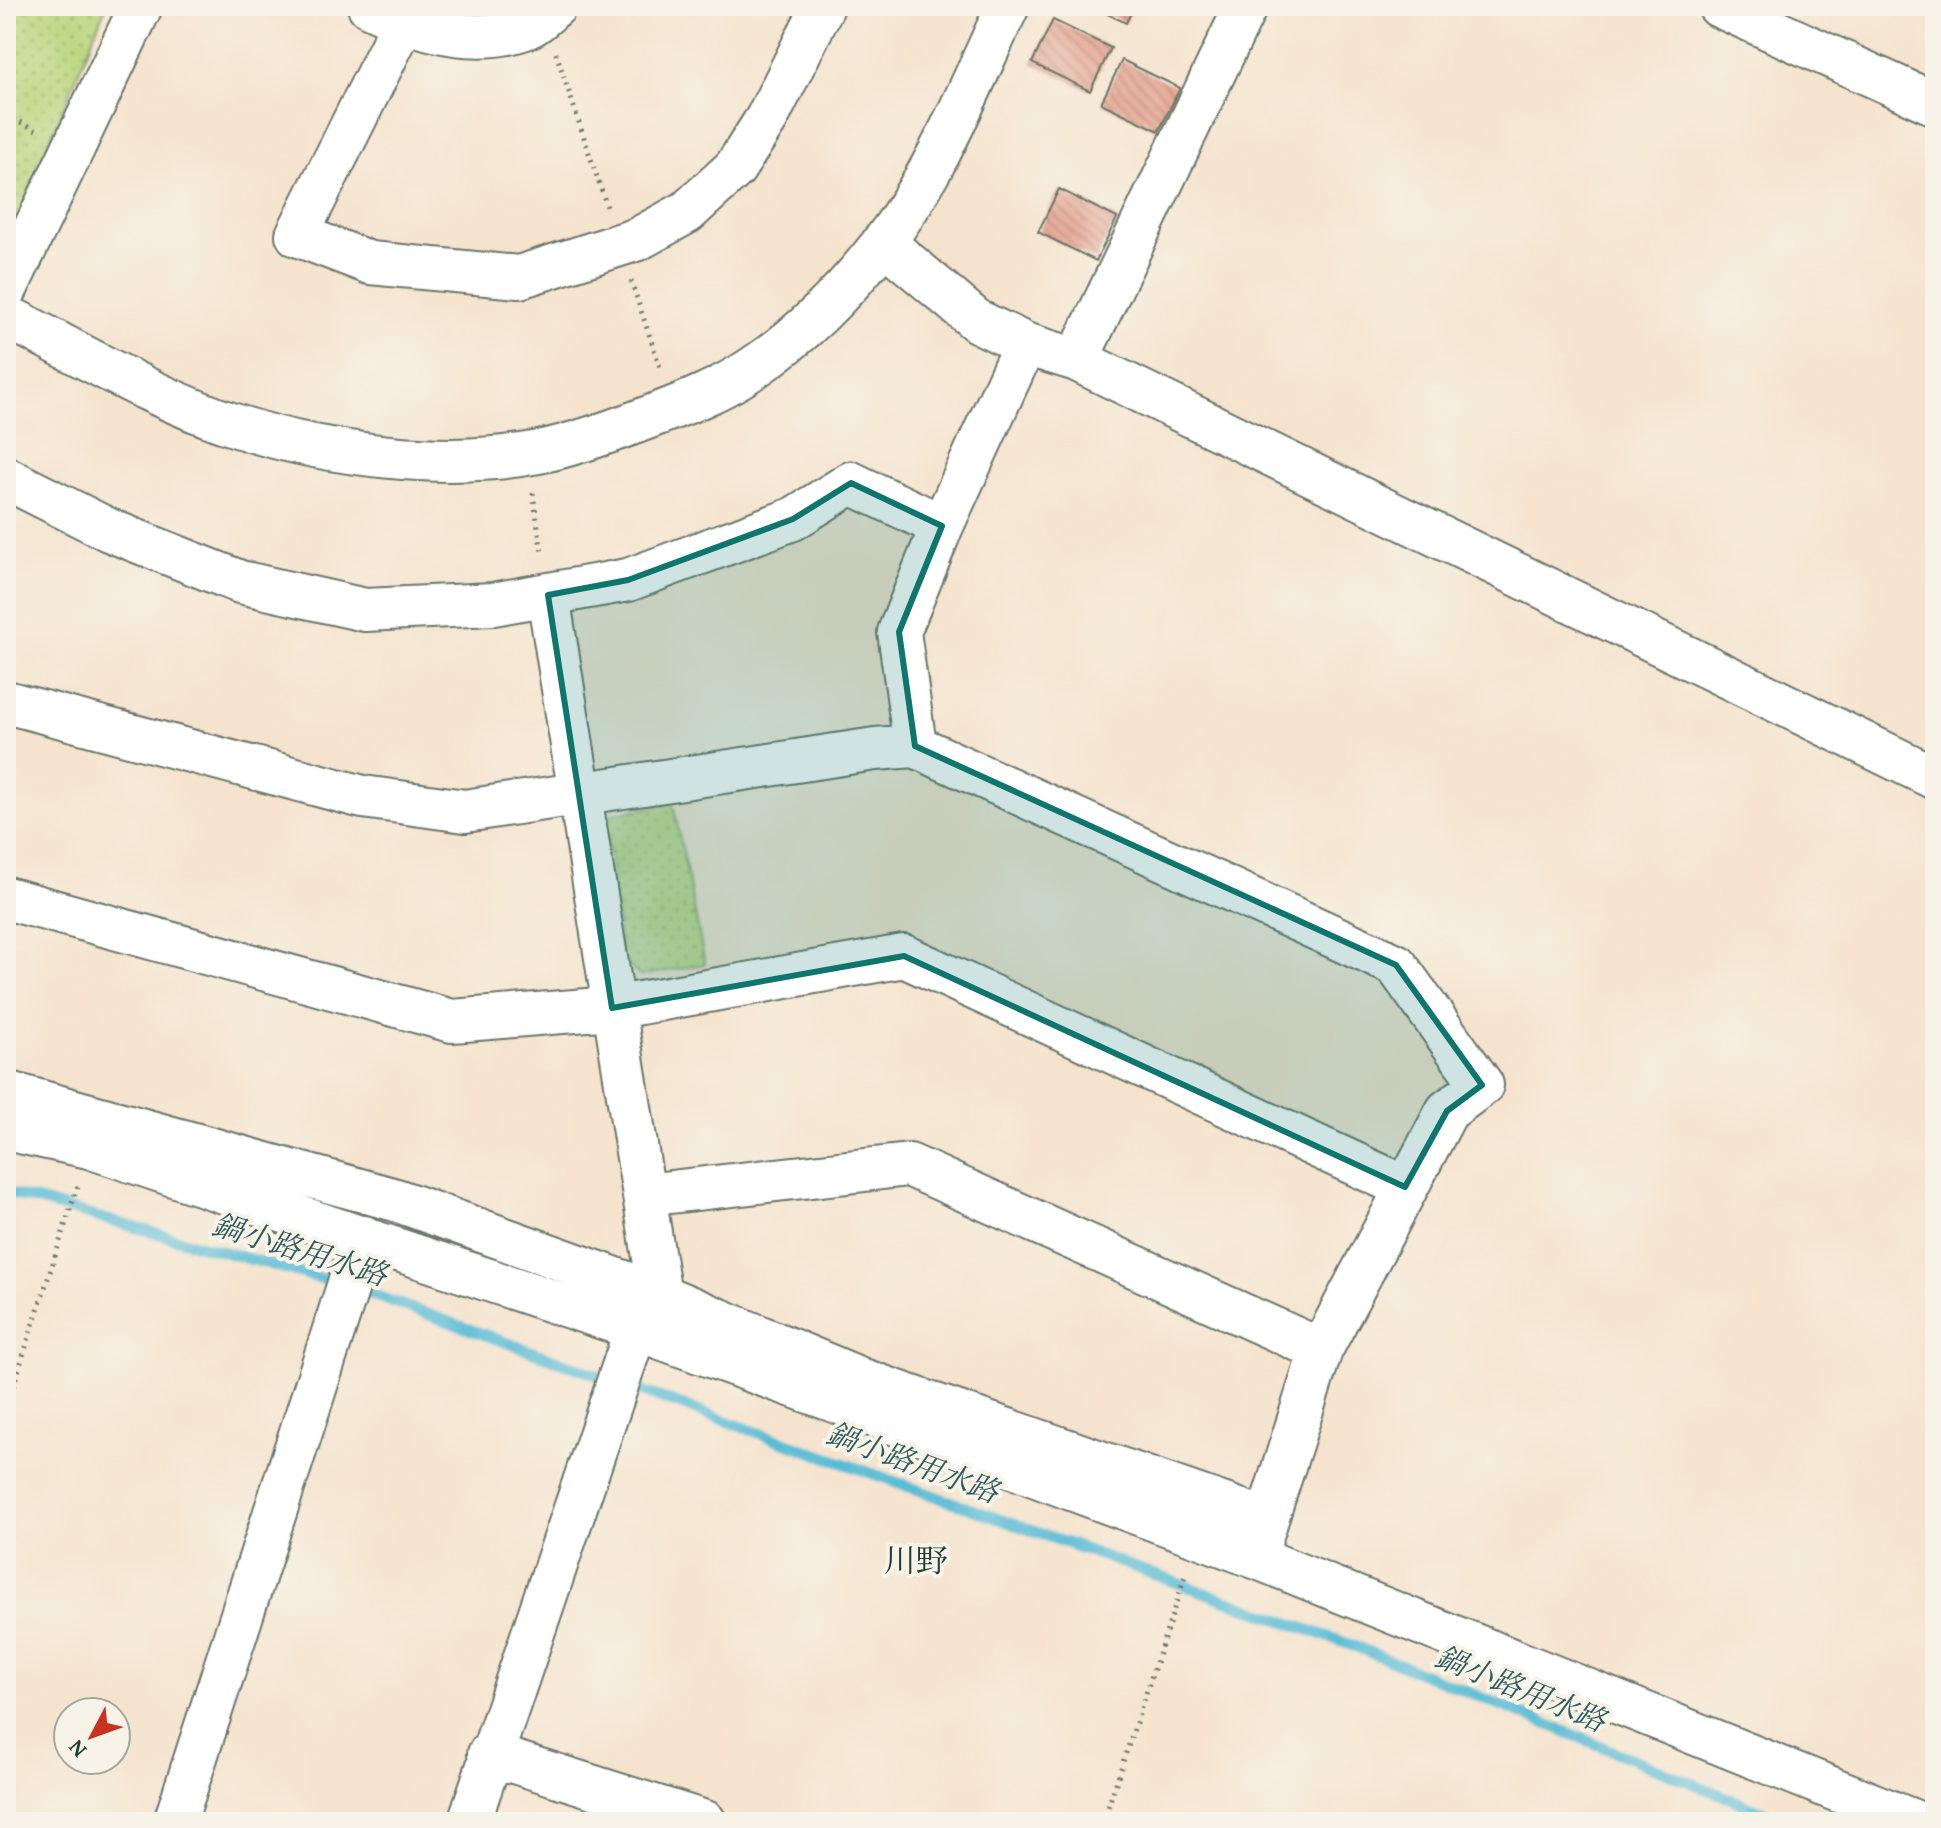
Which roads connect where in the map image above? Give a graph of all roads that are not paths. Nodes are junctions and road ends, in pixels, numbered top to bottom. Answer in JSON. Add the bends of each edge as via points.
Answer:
{"nodes":[{"id":1,"x":141,"y":6,"type":"edge"},
{"id":2,"x":823,"y":6,"type":"edge"},
{"id":3,"x":1008,"y":6,"type":"edge"},
{"id":4,"x":1246,"y":6,"type":"edge"},
{"id":5,"x":1719,"y":6,"type":"edge"},
{"id":6,"x":549,"y":11,"type":"edge"},
{"id":7,"x":386,"y":14,"type":"edge"},
{"id":8,"x":1935,"y":104,"type":"edge"},
{"id":9,"x":883,"y":242,"type":"junction"},
{"id":10,"x":6,"y":289,"type":"edge"},
{"id":11,"x":6,"y":316,"type":"edge"},
{"id":12,"x":1025,"y":344,"type":"junction"},
{"id":13,"x":1077,"y":360,"type":"junction"},
{"id":14,"x":6,"y":478,"type":"edge"},
{"id":15,"x":942,"y":526,"type":"junction"},
{"id":16,"x":548,"y":595,"type":"junction"},
{"id":17,"x":6,"y":702,"type":"edge"},
{"id":18,"x":915,"y":746,"type":"junction"},
{"id":19,"x":1935,"y":778,"type":"edge"},
{"id":20,"x":580,"y":796,"type":"junction"},
{"id":21,"x":6,"y":898,"type":"edge"},
{"id":22,"x":612,"y":1008,"type":"junction"},
{"id":23,"x":6,"y":1092,"type":"edge"},
{"id":24,"x":6,"y":1129,"type":"edge"},
{"id":25,"x":1405,"y":1187,"type":"junction"},
{"id":26,"x":644,"y":1195,"type":"junction"},
{"id":27,"x":358,"y":1254,"type":"junction"},
{"id":28,"x":660,"y":1295,"type":"junction"},
{"id":29,"x":636,"y":1329,"type":"junction"},
{"id":30,"x":1321,"y":1350,"type":"junction"},
{"id":31,"x":1260,"y":1538,"type":"junction"},
{"id":32,"x":489,"y":1754,"type":"junction"},
{"id":33,"x":175,"y":1822,"type":"edge"},
{"id":34,"x":469,"y":1822,"type":"edge"},
{"id":35,"x":705,"y":1822,"type":"edge"},
{"id":36,"x":1916,"y":1822,"type":"edge"}],
"edges":[{"from":1,"to":10,"type":"street"},
{"from":2,"to":7,"type":"street","via":[[767,118],[735,168],[687,212],[619,245],[519,277],[370,263],[297,235]]},
{"from":3,"to":9,"type":"street","via":[[928,174]]},
{"from":4,"to":13,"type":"street"},
{"from":5,"to":8,"type":"street"},
{"from":6,"to":7,"type":"street","via":[[527,28],[476,37]]},
{"from":9,"to":11,"type":"street","via":[[825,308],[754,368],[696,399],[538,452],[383,457],[308,445],[235,425]]},
{"from":9,"to":12,"type":"street","via":[[977,321]]},
{"from":12,"to":13,"type":"street"},
{"from":12,"to":15,"type":"street"},
{"from":13,"to":19,"type":"street"},
{"from":14,"to":16,"type":"street","via":[[109,530],[240,582],[365,610],[493,604]]},
{"from":15,"to":16,"type":"street","via":[[851,483],[793,519],[628,580]]},
{"from":15,"to":18,"type":"street","via":[[899,632]]},
{"from":16,"to":20,"type":"street"},
{"from":17,"to":20,"type":"street","via":[[363,797],[465,811]]},
{"from":18,"to":20,"type":"street"},
{"from":18,"to":25,"type":"street","via":[[1396,965],[1482,1085],[1447,1111]]},
{"from":20,"to":22,"type":"street"},
{"from":21,"to":22,"type":"street","via":[[452,1021]]},
{"from":22,"to":25,"type":"street","via":[[904,956]]},
{"from":22,"to":26,"type":"street"},
{"from":23,"to":28,"type":"street","via":[[396,1200]]},
{"from":24,"to":27,"type":"street","via":[[89,1147]]},
{"from":25,"to":30,"type":"street"},
{"from":26,"to":28,"type":"street"},
{"from":26,"to":30,"type":"street","via":[[909,1165]]},
{"from":27,"to":29,"type":"street"},
{"from":27,"to":33,"type":"street"},
{"from":28,"to":31,"type":"street"},
{"from":29,"to":31,"type":"street","via":[[1197,1538]]},
{"from":29,"to":32,"type":"street"},
{"from":30,"to":31,"type":"street"},
{"from":31,"to":36,"type":"street"},
{"from":32,"to":34,"type":"street"},
{"from":32,"to":35,"type":"street"}]}
